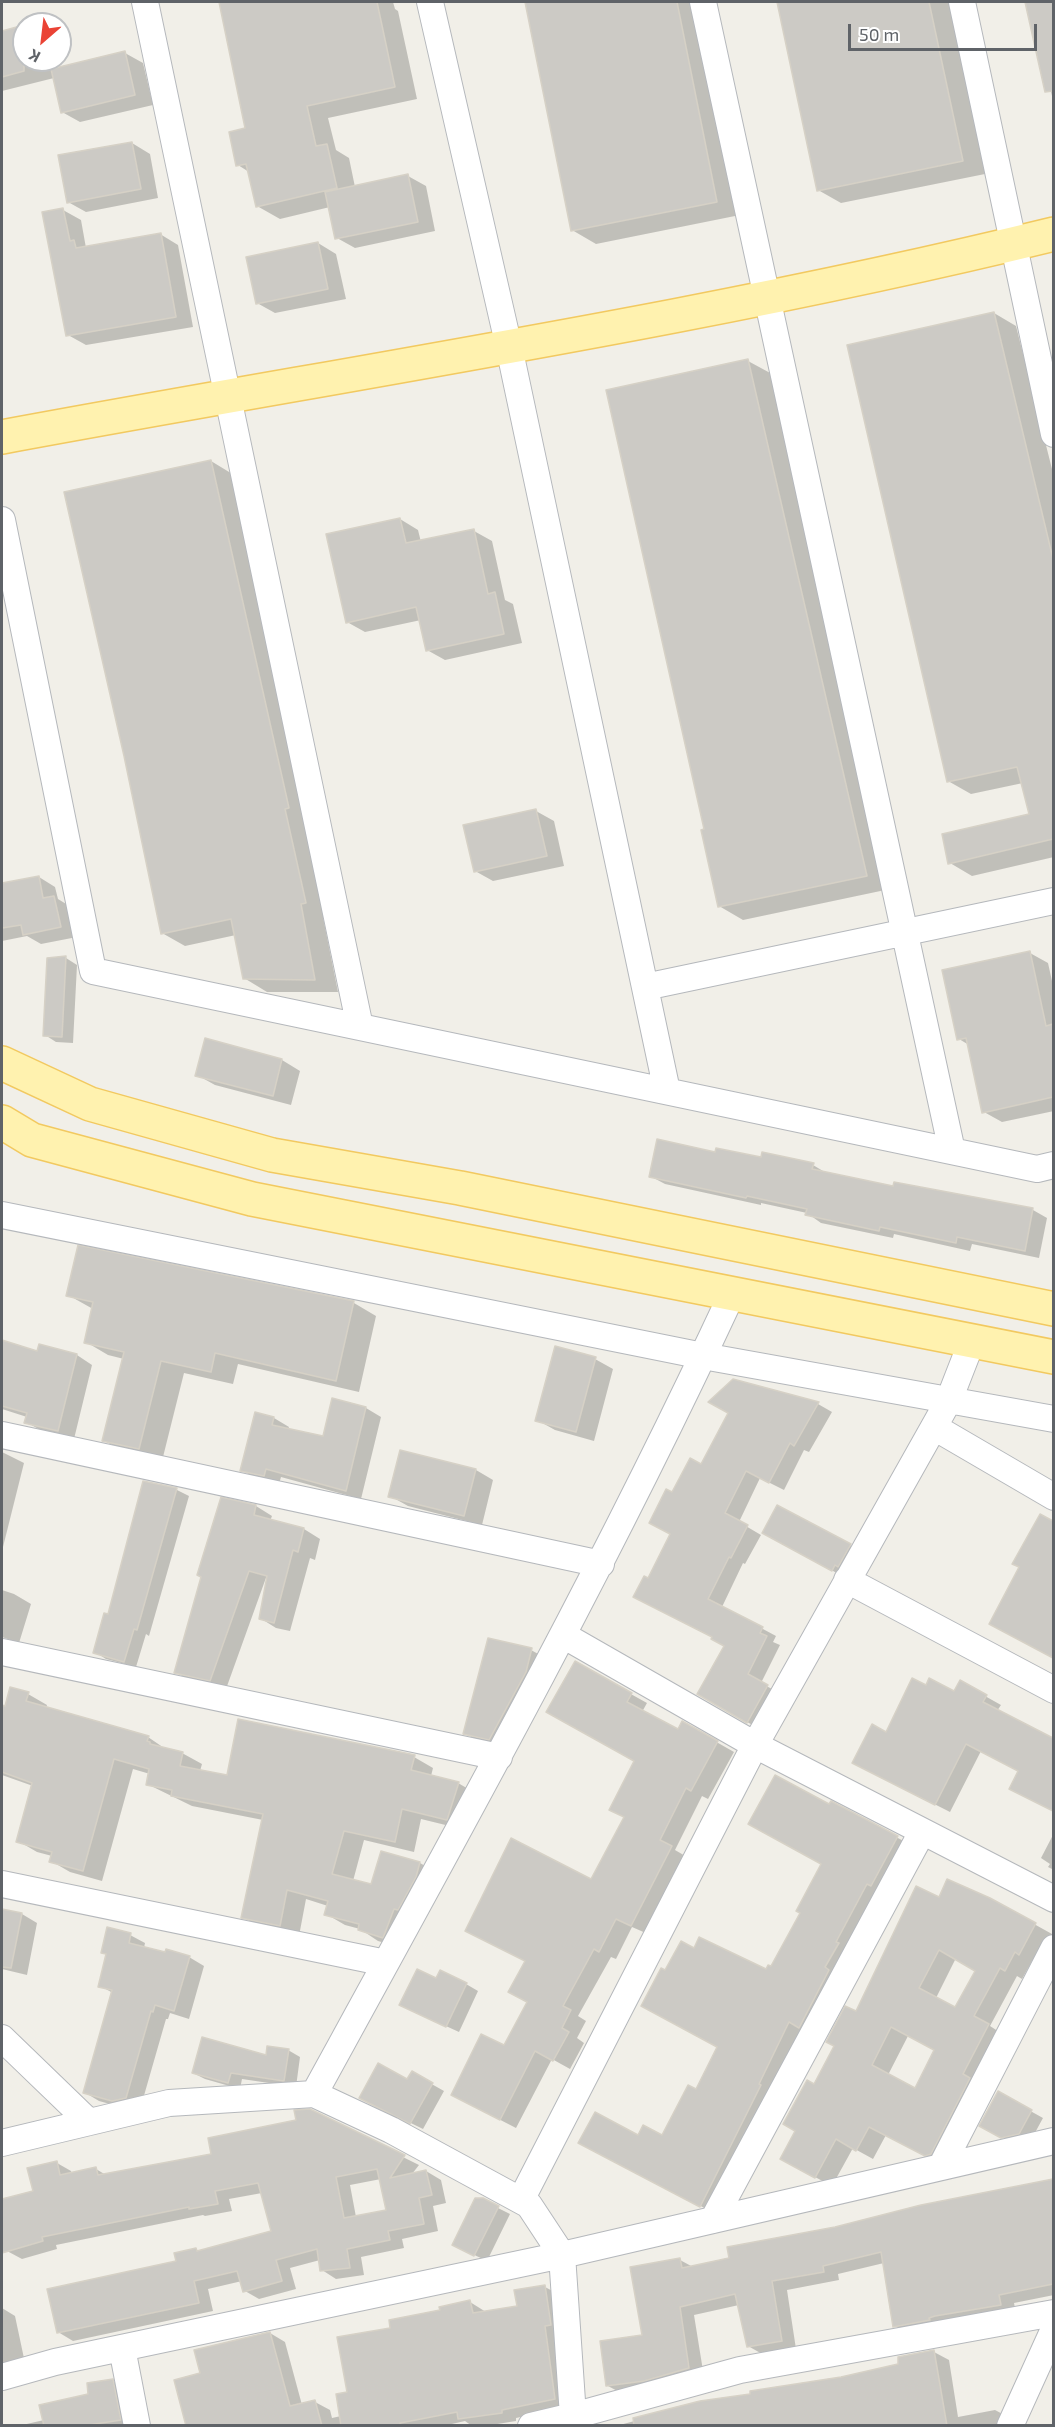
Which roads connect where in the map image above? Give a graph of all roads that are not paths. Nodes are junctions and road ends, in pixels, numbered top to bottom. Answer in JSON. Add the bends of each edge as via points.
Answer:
{"nodes":[{"id":1,"x":145,"y":2,"type":"edge"},
{"id":2,"x":430,"y":2,"type":"edge"},
{"id":3,"x":703,"y":2,"type":"edge"},
{"id":4,"x":962,"y":2,"type":"edge"},
{"id":5,"x":1053,"y":234,"type":"edge"},
{"id":6,"x":1014,"y":244,"type":"junction"},
{"id":7,"x":769,"y":297,"type":"junction"},
{"id":8,"x":509,"y":346,"type":"junction"},
{"id":9,"x":228,"y":395,"type":"junction"},
{"id":10,"x":1053,"y":434,"type":"edge"},
{"id":11,"x":2,"y":437,"type":"edge"},
{"id":12,"x":2,"y":520,"type":"edge"},
{"id":13,"x":1053,"y":901,"type":"edge"},
{"id":14,"x":905,"y":932,"type":"junction"},
{"id":15,"x":645,"y":987,"type":"junction"},
{"id":16,"x":360,"y":1027,"type":"junction"},
{"id":17,"x":2,"y":1063,"type":"edge"},
{"id":18,"x":667,"y":1091,"type":"junction"},
{"id":19,"x":2,"y":1122,"type":"edge"},
{"id":20,"x":952,"y":1151,"type":"junction"},
{"id":21,"x":1053,"y":1165,"type":"edge"},
{"id":22,"x":2,"y":1215,"type":"edge"},
{"id":23,"x":732,"y":1294,"type":"junction"},
{"id":24,"x":1053,"y":1309,"type":"edge"},
{"id":25,"x":972,"y":1341,"type":"junction"},
{"id":26,"x":703,"y":1356,"type":"junction"},
{"id":27,"x":1053,"y":1357,"type":"edge"},
{"id":28,"x":949,"y":1400,"type":"junction"},
{"id":29,"x":1053,"y":1419,"type":"edge"},
{"id":30,"x":934,"y":1427,"type":"junction"},
{"id":31,"x":2,"y":1435,"type":"edge"},
{"id":32,"x":1053,"y":1497,"type":"edge"},
{"id":33,"x":601,"y":1564,"type":"junction"},
{"id":34,"x":847,"y":1580,"type":"junction"},
{"id":35,"x":564,"y":1635,"type":"junction"},
{"id":36,"x":2,"y":1652,"type":"edge"},
{"id":37,"x":1053,"y":1690,"type":"edge"},
{"id":38,"x":755,"y":1746,"type":"junction"},
{"id":39,"x":499,"y":1757,"type":"junction"},
{"id":40,"x":922,"y":1832,"type":"junction"},
{"id":41,"x":2,"y":1884,"type":"edge"},
{"id":42,"x":1053,"y":1899,"type":"edge"},
{"id":43,"x":1053,"y":1948,"type":"edge"},
{"id":44,"x":386,"y":1963,"type":"junction"},
{"id":45,"x":2,"y":2038,"type":"edge"},
{"id":46,"x":314,"y":2094,"type":"junction"},
{"id":47,"x":89,"y":2122,"type":"junction"},
{"id":48,"x":1053,"y":2141,"type":"edge"},
{"id":49,"x":2,"y":2143,"type":"edge"},
{"id":50,"x":942,"y":2167,"type":"junction"},
{"id":51,"x":521,"y":2200,"type":"junction"},
{"id":52,"x":713,"y":2220,"type":"junction"},
{"id":53,"x":562,"y":2255,"type":"junction"},
{"id":54,"x":1053,"y":2313,"type":"edge"},
{"id":55,"x":1053,"y":2329,"type":"edge"},
{"id":56,"x":122,"y":2348,"type":"junction"},
{"id":57,"x":2,"y":2377,"type":"edge"},
{"id":58,"x":574,"y":2421,"type":"edge"},
{"id":59,"x":137,"y":2426,"type":"edge"},
{"id":60,"x":531,"y":2426,"type":"edge"},
{"id":61,"x":1010,"y":2426,"type":"edge"}],
"edges":[{"from":1,"to":9,"type":"street"},
{"from":2,"to":8,"type":"street"},
{"from":3,"to":7,"type":"street"},
{"from":4,"to":6,"type":"street"},
{"from":5,"to":6,"type":"main road"},
{"from":6,"to":7,"type":"main road"},
{"from":6,"to":10,"type":"street"},
{"from":7,"to":8,"type":"main road"},
{"from":7,"to":14,"type":"street"},
{"from":8,"to":9,"type":"main road"},
{"from":8,"to":15,"type":"street"},
{"from":9,"to":11,"type":"main road"},
{"from":9,"to":16,"type":"street"},
{"from":12,"to":16,"type":"street","via":[[93,971]]},
{"from":13,"to":14,"type":"street"},
{"from":14,"to":15,"type":"street"},
{"from":14,"to":20,"type":"street"},
{"from":15,"to":18,"type":"street"},
{"from":16,"to":18,"type":"street"},
{"from":17,"to":24,"type":"main road","via":[[90,1104],[272,1155],[460,1188]]},
{"from":18,"to":20,"type":"street"},
{"from":19,"to":23,"type":"main road","via":[[32,1140],[252,1199]]},
{"from":20,"to":21,"type":"street","via":[[1037,1169]]},
{"from":22,"to":26,"type":"street"},
{"from":23,"to":25,"type":"main road"},
{"from":23,"to":26,"type":"street"},
{"from":25,"to":27,"type":"main road"},
{"from":25,"to":28,"type":"street"},
{"from":26,"to":28,"type":"street"},
{"from":26,"to":33,"type":"street"},
{"from":28,"to":29,"type":"street"},
{"from":28,"to":30,"type":"street"},
{"from":30,"to":32,"type":"street"},
{"from":30,"to":34,"type":"street"},
{"from":31,"to":33,"type":"street"},
{"from":33,"to":35,"type":"street"},
{"from":34,"to":37,"type":"street"},
{"from":34,"to":38,"type":"street"},
{"from":35,"to":38,"type":"street"},
{"from":35,"to":39,"type":"street"},
{"from":36,"to":39,"type":"street"},
{"from":38,"to":40,"type":"street"},
{"from":38,"to":51,"type":"street"},
{"from":39,"to":44,"type":"street"},
{"from":40,"to":42,"type":"street"},
{"from":40,"to":52,"type":"street"},
{"from":41,"to":44,"type":"street"},
{"from":43,"to":50,"type":"street"},
{"from":44,"to":46,"type":"street"},
{"from":45,"to":47,"type":"street"},
{"from":46,"to":47,"type":"street","via":[[169,2103]]},
{"from":46,"to":51,"type":"street","via":[[392,2130]]},
{"from":47,"to":49,"type":"street"},
{"from":48,"to":50,"type":"street"},
{"from":50,"to":52,"type":"street"},
{"from":51,"to":53,"type":"street","via":[[529,2205]]},
{"from":52,"to":53,"type":"street"},
{"from":53,"to":56,"type":"street"},
{"from":53,"to":58,"type":"street"},
{"from":54,"to":58,"type":"street","via":[[740,2370]]},
{"from":55,"to":61,"type":"street"},
{"from":56,"to":57,"type":"street"},
{"from":56,"to":59,"type":"street"},
{"from":58,"to":60,"type":"street"}]}
